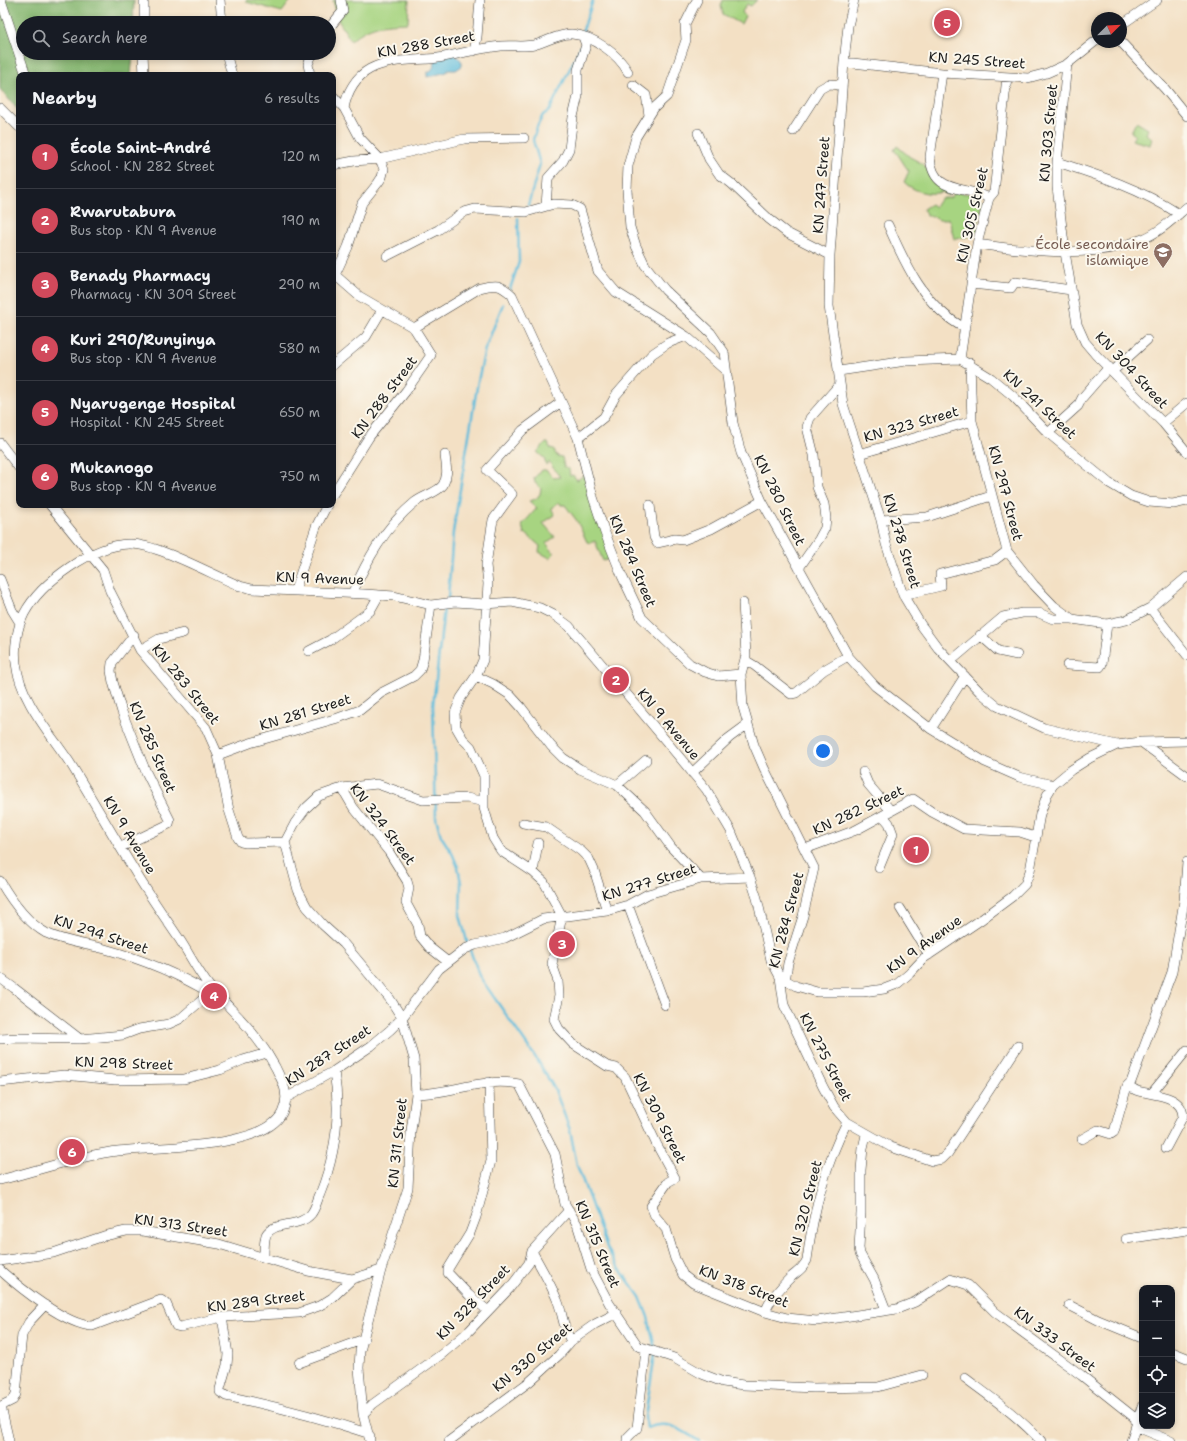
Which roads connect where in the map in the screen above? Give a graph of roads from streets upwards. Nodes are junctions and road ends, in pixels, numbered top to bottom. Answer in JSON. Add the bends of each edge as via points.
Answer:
{"nodes":[{"id":1,"x":1,"y":0,"type":"edge"},
{"id":2,"x":144,"y":0,"type":"edge"},
{"id":3,"x":220,"y":0,"type":"edge"},
{"id":4,"x":341,"y":0,"type":"edge"},
{"id":5,"x":480,"y":0,"type":"edge"},
{"id":6,"x":697,"y":0,"type":"edge"},
{"id":7,"x":854,"y":0,"type":"edge"},
{"id":8,"x":1157,"y":0,"type":"edge"},
{"id":9,"x":144,"y":16,"type":"edge"},
{"id":10,"x":221,"y":16,"type":"edge"},
{"id":11,"x":336,"y":20,"type":"edge"},
{"id":12,"x":1127,"y":21,"type":"edge"},
{"id":13,"x":583,"y":37,"type":"junction"},
{"id":14,"x":16,"y":45,"type":"edge"},
{"id":15,"x":1091,"y":45,"type":"edge"},
{"id":16,"x":1127,"y":48,"type":"edge"},
{"id":17,"x":474,"y":51,"type":"junction"},
{"id":18,"x":21,"y":60,"type":"edge"},
{"id":19,"x":143,"y":60,"type":"edge"},
{"id":20,"x":228,"y":60,"type":"edge"},
{"id":21,"x":310,"y":60,"type":"edge"},
{"id":22,"x":844,"y":62,"type":"junction"},
{"id":23,"x":1067,"y":64,"type":"junction"},
{"id":24,"x":25,"y":72,"type":"edge"},
{"id":25,"x":144,"y":72,"type":"edge"},
{"id":26,"x":231,"y":72,"type":"edge"},
{"id":27,"x":309,"y":72,"type":"edge"},
{"id":28,"x":628,"y":72,"type":"dead end"},
{"id":29,"x":942,"y":73,"type":"junction"},
{"id":30,"x":1006,"y":77,"type":"junction"},
{"id":31,"x":842,"y":85,"type":"junction"},
{"id":32,"x":633,"y":86,"type":"dead end"},
{"id":33,"x":336,"y":99,"type":"edge"},
{"id":34,"x":0,"y":108,"type":"edge"},
{"id":35,"x":344,"y":108,"type":"junction"},
{"id":36,"x":649,"y":115,"type":"junction"},
{"id":37,"x":1187,"y":116,"type":"edge"},
{"id":38,"x":16,"y":124,"type":"edge"},
{"id":39,"x":793,"y":130,"type":"dead end"},
{"id":40,"x":698,"y":133,"type":"dead end"},
{"id":41,"x":524,"y":138,"type":"dead end"},
{"id":42,"x":380,"y":159,"type":"junction"},
{"id":43,"x":1057,"y":162,"type":"junction"},
{"id":44,"x":336,"y":164,"type":"edge"},
{"id":45,"x":989,"y":198,"type":"junction"},
{"id":46,"x":546,"y":206,"type":"junction"},
{"id":47,"x":1187,"y":207,"type":"edge"},
{"id":48,"x":1179,"y":214,"type":"junction"},
{"id":49,"x":888,"y":225,"type":"dead end"},
{"id":50,"x":977,"y":244,"type":"junction"},
{"id":51,"x":1065,"y":252,"type":"junction"},
{"id":52,"x":830,"y":255,"type":"junction"},
{"id":53,"x":387,"y":256,"type":"dead end"},
{"id":54,"x":336,"y":271,"type":"edge"},
{"id":55,"x":336,"y":277,"type":"edge"},
{"id":56,"x":971,"y":284,"type":"junction"},
{"id":57,"x":1071,"y":290,"type":"junction"},
{"id":58,"x":382,"y":310,"type":"junction"},
{"id":59,"x":414,"y":328,"type":"junction"},
{"id":60,"x":965,"y":328,"type":"junction"},
{"id":61,"x":686,"y":336,"type":"junction"},
{"id":62,"x":1147,"y":340,"type":"dead end"},
{"id":63,"x":960,"y":359,"type":"junction"},
{"id":64,"x":336,"y":362,"type":"edge"},
{"id":65,"x":970,"y":364,"type":"junction"},
{"id":66,"x":1111,"y":369,"type":"junction"},
{"id":67,"x":726,"y":371,"type":"junction"},
{"id":68,"x":839,"y":371,"type":"junction"},
{"id":69,"x":840,"y":384,"type":"junction"},
{"id":70,"x":561,"y":402,"type":"junction"},
{"id":71,"x":1187,"y":403,"type":"edge"},
{"id":72,"x":972,"y":421,"type":"junction"},
{"id":73,"x":1163,"y":423,"type":"junction"},
{"id":74,"x":1048,"y":433,"type":"junction"},
{"id":75,"x":578,"y":438,"type":"junction"},
{"id":76,"x":0,"y":443,"type":"edge"},
{"id":77,"x":1187,"y":452,"type":"edge"},
{"id":78,"x":859,"y":454,"type":"junction"},
{"id":79,"x":445,"y":455,"type":"dead end"},
{"id":80,"x":16,"y":464,"type":"edge"},
{"id":81,"x":336,"y":489,"type":"edge"},
{"id":82,"x":991,"y":496,"type":"junction"},
{"id":83,"x":762,"y":501,"type":"junction"},
{"id":84,"x":1187,"y":501,"type":"edge"},
{"id":85,"x":650,"y":505,"type":"dead end"},
{"id":86,"x":52,"y":508,"type":"edge"},
{"id":87,"x":326,"y":508,"type":"edge"},
{"id":88,"x":881,"y":520,"type":"junction"},
{"id":89,"x":1007,"y":551,"type":"junction"},
{"id":90,"x":90,"y":555,"type":"junction"},
{"id":91,"x":799,"y":568,"type":"junction"},
{"id":92,"x":1187,"y":577,"type":"edge"},
{"id":93,"x":0,"y":581,"type":"edge"},
{"id":94,"x":295,"y":590,"type":"junction"},
{"id":95,"x":352,"y":594,"type":"junction"},
{"id":96,"x":379,"y":595,"type":"junction"},
{"id":97,"x":903,"y":595,"type":"junction"},
{"id":98,"x":743,"y":603,"type":"dead end"},
{"id":99,"x":486,"y":604,"type":"junction"},
{"id":100,"x":431,"y":605,"type":"junction"},
{"id":101,"x":1150,"y":608,"type":"junction"},
{"id":102,"x":1072,"y":619,"type":"junction"},
{"id":103,"x":20,"y":623,"type":"junction"},
{"id":104,"x":1107,"y":624,"type":"junction"},
{"id":105,"x":184,"y":633,"type":"dead end"},
{"id":106,"x":134,"y":635,"type":"junction"},
{"id":107,"x":980,"y":635,"type":"junction"},
{"id":108,"x":140,"y":650,"type":"junction"},
{"id":109,"x":309,"y":651,"type":"dead end"},
{"id":110,"x":1016,"y":655,"type":"dead end"},
{"id":111,"x":1187,"y":655,"type":"edge"},
{"id":112,"x":848,"y":656,"type":"junction"},
{"id":113,"x":745,"y":660,"type":"junction"},
{"id":114,"x":951,"y":661,"type":"junction"},
{"id":115,"x":1067,"y":665,"type":"dead end"},
{"id":116,"x":741,"y":674,"type":"junction"},
{"id":117,"x":476,"y":676,"type":"junction"},
{"id":118,"x":964,"y":676,"type":"junction"},
{"id":119,"x":748,"y":724,"type":"junction"},
{"id":120,"x":931,"y":729,"type":"junction"},
{"id":121,"x":1187,"y":741,"type":"edge"},
{"id":122,"x":1141,"y":742,"type":"junction"},
{"id":123,"x":1117,"y":745,"type":"junction"},
{"id":124,"x":218,"y":754,"type":"junction"},
{"id":125,"x":646,"y":760,"type":"dead end"},
{"id":126,"x":863,"y":772,"type":"dead end"},
{"id":127,"x":692,"y":773,"type":"junction"},
{"id":128,"x":1187,"y":776,"type":"edge"},
{"id":129,"x":617,"y":785,"type":"junction"},
{"id":130,"x":1053,"y":785,"type":"junction"},
{"id":131,"x":342,"y":788,"type":"junction"},
{"id":132,"x":484,"y":802,"type":"junction"},
{"id":133,"x":887,"y":813,"type":"junction"},
{"id":134,"x":523,"y":823,"type":"dead end"},
{"id":135,"x":1035,"y":836,"type":"junction"},
{"id":136,"x":285,"y":842,"type":"junction"},
{"id":137,"x":538,"y":843,"type":"dead end"},
{"id":138,"x":121,"y":847,"type":"junction"},
{"id":139,"x":805,"y":849,"type":"junction"},
{"id":140,"x":1187,"y":862,"type":"edge"},
{"id":141,"x":879,"y":868,"type":"dead end"},
{"id":142,"x":533,"y":872,"type":"junction"},
{"id":143,"x":750,"y":877,"type":"junction"},
{"id":144,"x":701,"y":879,"type":"junction"},
{"id":145,"x":0,"y":883,"type":"edge"},
{"id":146,"x":1186,"y":904,"type":"edge"},
{"id":147,"x":628,"y":905,"type":"junction"},
{"id":148,"x":900,"y":908,"type":"dead end"},
{"id":149,"x":607,"y":911,"type":"junction"},
{"id":150,"x":562,"y":916,"type":"junction"},
{"id":151,"x":929,"y":955,"type":"junction"},
{"id":152,"x":448,"y":962,"type":"junction"},
{"id":153,"x":0,"y":978,"type":"edge"},
{"id":154,"x":782,"y":979,"type":"junction"},
{"id":155,"x":212,"y":992,"type":"junction"},
{"id":156,"x":665,"y":1005,"type":"dead end"},
{"id":157,"x":402,"y":1018,"type":"junction"},
{"id":158,"x":0,"y":1039,"type":"edge"},
{"id":159,"x":80,"y":1039,"type":"junction"},
{"id":160,"x":1018,"y":1046,"type":"dead end"},
{"id":161,"x":1187,"y":1050,"type":"edge"},
{"id":162,"x":267,"y":1053,"type":"junction"},
{"id":163,"x":334,"y":1071,"type":"junction"},
{"id":164,"x":0,"y":1082,"type":"edge"},
{"id":165,"x":489,"y":1082,"type":"junction"},
{"id":166,"x":1127,"y":1086,"type":"junction"},
{"id":167,"x":1152,"y":1093,"type":"junction"},
{"id":168,"x":416,"y":1094,"type":"junction"},
{"id":169,"x":286,"y":1098,"type":"junction"},
{"id":170,"x":846,"y":1122,"type":"junction"},
{"id":171,"x":866,"y":1135,"type":"junction"},
{"id":172,"x":1082,"y":1139,"type":"dead end"},
{"id":173,"x":1166,"y":1148,"type":"dead end"},
{"id":174,"x":675,"y":1178,"type":"joint"},
{"id":175,"x":0,"y":1180,"type":"edge"},
{"id":176,"x":569,"y":1210,"type":"junction"},
{"id":177,"x":1187,"y":1230,"type":"edge"},
{"id":178,"x":1126,"y":1239,"type":"dead end"},
{"id":179,"x":532,"y":1251,"type":"junction"},
{"id":180,"x":264,"y":1257,"type":"junction"},
{"id":181,"x":0,"y":1261,"type":"edge"},
{"id":182,"x":0,"y":1270,"type":"edge"},
{"id":183,"x":381,"y":1270,"type":"junction"},
{"id":184,"x":352,"y":1279,"type":"junction"},
{"id":185,"x":950,"y":1279,"type":"joint"},
{"id":186,"x":45,"y":1305,"type":"junction"},
{"id":187,"x":1069,"y":1305,"type":"dead end"},
{"id":188,"x":487,"y":1310,"type":"junction"},
{"id":189,"x":886,"y":1310,"type":"junction"},
{"id":190,"x":765,"y":1312,"type":"junction"},
{"id":191,"x":617,"y":1313,"type":"junction"},
{"id":192,"x":222,"y":1317,"type":"junction"},
{"id":193,"x":1139,"y":1337,"type":"edge"},
{"id":194,"x":364,"y":1339,"type":"junction"},
{"id":195,"x":571,"y":1341,"type":"junction"},
{"id":196,"x":646,"y":1350,"type":"junction"},
{"id":197,"x":1175,"y":1353,"type":"edge"},
{"id":198,"x":1187,"y":1358,"type":"edge"},
{"id":199,"x":299,"y":1363,"type":"dead end"},
{"id":200,"x":922,"y":1375,"type":"dead end"},
{"id":201,"x":965,"y":1378,"type":"dead end"},
{"id":202,"x":363,"y":1414,"type":"junction"},
{"id":203,"x":1139,"y":1419,"type":"edge"},
{"id":204,"x":1137,"y":1427,"type":"junction"},
{"id":205,"x":368,"y":1437,"type":"edge"},
{"id":206,"x":9,"y":1441,"type":"edge"},
{"id":207,"x":375,"y":1441,"type":"edge"},
{"id":208,"x":448,"y":1441,"type":"edge"},
{"id":209,"x":627,"y":1441,"type":"edge"},
{"id":210,"x":1041,"y":1441,"type":"edge"},
{"id":211,"x":1131,"y":1441,"type":"edge"},
{"id":212,"x":1171,"y":1441,"type":"edge"}],
"edges":[{"from":1,"to":14,"type":"street"},
{"from":2,"to":9,"type":"street"},
{"from":3,"to":10,"type":"street"},
{"from":4,"to":11,"type":"street","via":[[344,11]]},
{"from":5,"to":17,"type":"street"},
{"from":6,"to":36,"type":"street","name":"KN 280 Street","via":[[685,24],[686,40],[667,96]]},
{"from":7,"to":22,"type":"street","name":"KN 247 Street"},
{"from":8,"to":12,"type":"street"},
{"from":13,"to":17,"type":"street","name":"KN 288 Street","via":[[571,34],[534,45],[503,46]]},
{"from":13,"to":28,"type":"street","name":"KN 288 Street","via":[[617,57]]},
{"from":13,"to":46,"type":"street","via":[[586,45],[578,70],[578,96],[569,149],[563,161],[548,178]]},
{"from":15,"to":23,"type":"street","name":"KN 245 Street"},
{"from":16,"to":37,"type":"street"},
{"from":17,"to":35,"type":"street","name":"KN 288 Street","via":[[416,59],[368,70],[349,91]]},
{"from":18,"to":24,"type":"street"},
{"from":19,"to":25,"type":"street"},
{"from":20,"to":26,"type":"street"},
{"from":21,"to":27,"type":"street"},
{"from":22,"to":29,"type":"street","name":"KN 245 Street"},
{"from":22,"to":31,"type":"street","name":"KN 247 Street"},
{"from":23,"to":30,"type":"street","name":"KN 245 Street","via":[[1028,78]]},
{"from":23,"to":43,"type":"street","name":"KN 303 Street"},
{"from":29,"to":30,"type":"street","name":"KN 245 Street"},
{"from":29,"to":45,"type":"street","via":[[930,157],[931,166],[940,181],[948,186],[977,192]]},
{"from":30,"to":45,"type":"street","name":"KN 305 Street","via":[[994,192]]},
{"from":31,"to":39,"type":"street","via":[[829,84],[820,89]]},
{"from":31,"to":52,"type":"street","name":"KN 247 Street"},
{"from":32,"to":36,"type":"street","via":[[646,95]]},
{"from":33,"to":35,"type":"street"},
{"from":34,"to":38,"type":"street"},
{"from":35,"to":42,"type":"street","via":[[360,138]]},
{"from":36,"to":67,"type":"street","name":"KN 280 Street","via":[[636,137],[628,166],[630,227],[646,265],[665,290],[719,343],[724,352]]},
{"from":40,"to":52,"type":"street","via":[[719,174],[787,233]]},
{"from":41,"to":42,"type":"street","via":[[464,139]]},
{"from":42,"to":44,"type":"street"},
{"from":42,"to":54,"type":"street","name":"KN 288 Street","via":[[384,169],[382,176],[362,203],[348,247]]},
{"from":43,"to":48,"type":"street","via":[[1120,182]]},
{"from":43,"to":51,"type":"street","name":"KN 303 Street","via":[[1059,213]]},
{"from":45,"to":50,"type":"street","name":"KN 305 Street"},
{"from":46,"to":53,"type":"street","via":[[526,212],[475,209],[464,212],[438,230]]},
{"from":46,"to":61,"type":"street","via":[[564,204],[580,209],[598,271],[616,292]]},
{"from":47,"to":48,"type":"street"},
{"from":48,"to":51,"type":"street","via":[[1141,240],[1103,249]]},
{"from":49,"to":60,"type":"street","via":[[905,264],[917,282],[950,321]]},
{"from":50,"to":51,"type":"street"},
{"from":50,"to":56,"type":"street","name":"KN 305 Street"},
{"from":51,"to":57,"type":"street","name":"KN 304 Street"},
{"from":52,"to":68,"type":"street","name":"KN 247 Street","via":[[829,306]]},
{"from":55,"to":58,"type":"street","name":"KN 288 Street"},
{"from":56,"to":57,"type":"street","via":[[1011,288],[1015,282]]},
{"from":56,"to":60,"type":"street","name":"KN 305 Street"},
{"from":57,"to":66,"type":"street","name":"KN 304 Street","via":[[1078,324],[1085,342]]},
{"from":58,"to":59,"type":"street","name":"KN 288 Street"},
{"from":58,"to":64,"type":"street","via":[[366,337]]},
{"from":59,"to":70,"type":"street","name":"KN 284 Street","via":[[480,288],[503,286],[518,305]]},
{"from":59,"to":81,"type":"street","name":"KN 288 Street","via":[[429,350],[431,358],[368,437]]},
{"from":60,"to":63,"type":"street","name":"KN 305 Street"},
{"from":61,"to":67,"type":"street"},
{"from":61,"to":75,"type":"street","via":[[652,354],[616,395],[604,417]]},
{"from":62,"to":66,"type":"street"},
{"from":63,"to":65,"type":"street","name":"KN 241 Street"},
{"from":63,"to":68,"type":"street","name":"KN 241 Street","via":[[906,361]]},
{"from":65,"to":72,"type":"street","name":"KN 297 Street"},
{"from":65,"to":74,"type":"street","name":"KN 241 Street","via":[[1014,396]]},
{"from":66,"to":73,"type":"street","name":"KN 304 Street"},
{"from":66,"to":74,"type":"street","via":[[1082,398],[1078,406]]},
{"from":67,"to":83,"type":"street","name":"KN 280 Street","via":[[741,453]]},
{"from":68,"to":69,"type":"street","name":"KN 278 Street"},
{"from":69,"to":78,"type":"street","name":"KN 278 Street","via":[[843,404]]},
{"from":69,"to":91,"type":"street","via":[[810,418],[807,427],[814,455],[817,487],[826,518],[825,528]]},
{"from":70,"to":75,"type":"street","name":"KN 284 Street"},
{"from":70,"to":99,"type":"street","via":[[522,430],[510,447],[487,470],[512,494],[493,520],[486,565]]},
{"from":71,"to":73,"type":"street"},
{"from":72,"to":78,"type":"street","name":"KN 323 Street"},
{"from":72,"to":82,"type":"street","name":"KN 297 Street"},
{"from":73,"to":77,"type":"street","name":"KN 304 Street"},
{"from":74,"to":84,"type":"street","name":"KN 241 Street","via":[[1086,466],[1131,496],[1149,502],[1174,504]]},
{"from":75,"to":116,"type":"street","name":"KN 284 Street","via":[[605,533],[642,618],[690,664],[715,676]]},
{"from":76,"to":80,"type":"street"},
{"from":78,"to":88,"type":"street","name":"KN 278 Street"},
{"from":79,"to":95,"type":"street","via":[[448,472],[442,486],[415,502],[386,533],[366,562]]},
{"from":82,"to":88,"type":"street","via":[[927,517]]},
{"from":82,"to":89,"type":"street","name":"KN 297 Street"},
{"from":83,"to":85,"type":"street","via":[[711,529],[683,540],[657,543],[654,538]]},
{"from":83,"to":91,"type":"street","name":"KN 280 Street"},
{"from":86,"to":90,"type":"street","name":"KN 283 Street"},
{"from":87,"to":94,"type":"street","via":[[316,527]]},
{"from":88,"to":97,"type":"street","name":"KN 278 Street"},
{"from":89,"to":97,"type":"street","via":[[995,560],[940,574],[941,586]]},
{"from":89,"to":102,"type":"street","name":"KN 297 Street","via":[[1054,606]]},
{"from":90,"to":94,"type":"street","name":"KN 9 Avenue","via":[[106,548],[129,544],[147,546],[240,586],[264,590]]},
{"from":90,"to":103,"type":"street","name":"KN 9 Avenue","via":[[51,582],[36,596]]},
{"from":90,"to":106,"type":"street","name":"KN 283 Street","via":[[103,570],[110,591]]},
{"from":91,"to":112,"type":"street","name":"KN 280 Street"},
{"from":92,"to":101,"type":"street","name":"KN 297 Street"},
{"from":93,"to":103,"type":"street"},
{"from":94,"to":95,"type":"street","name":"KN 9 Avenue"},
{"from":95,"to":96,"type":"street","name":"KN 9 Avenue"},
{"from":96,"to":100,"type":"street","name":"KN 9 Avenue"},
{"from":96,"to":109,"type":"street","via":[[370,611],[330,640]]},
{"from":97,"to":114,"type":"street","name":"KN 278 Street","via":[[921,625]]},
{"from":98,"to":113,"type":"street"},
{"from":99,"to":100,"type":"street","name":"KN 9 Avenue","via":[[455,602]]},
{"from":99,"to":117,"type":"street","via":[[484,647]]},
{"from":99,"to":127,"type":"street","name":"KN 9 Avenue","via":[[527,604],[554,615],[569,626]]},
{"from":100,"to":124,"type":"street","name":"KN 281 Street","via":[[423,660],[420,670],[414,676],[382,693],[360,710]]},
{"from":101,"to":104,"type":"street","name":"KN 297 Street","via":[[1126,620]]},
{"from":101,"to":111,"type":"street"},
{"from":102,"to":104,"type":"street","name":"KN 297 Street"},
{"from":102,"to":107,"type":"street","via":[[1053,620],[1039,613],[1022,613],[1003,617]]},
{"from":103,"to":138,"type":"street","name":"KN 9 Avenue","via":[[16,640],[16,662],[21,686]]},
{"from":104,"to":115,"type":"street","via":[[1100,667]]},
{"from":105,"to":108,"type":"street","via":[[159,639]]},
{"from":106,"to":108,"type":"street","name":"KN 283 Street"},
{"from":106,"to":138,"type":"street","name":"KN 285 Street","via":[[112,663],[113,682],[146,772],[170,820],[169,824]]},
{"from":107,"to":110,"type":"street","via":[[998,651]]},
{"from":107,"to":114,"type":"street"},
{"from":108,"to":124,"type":"street","name":"KN 283 Street","via":[[206,728]]},
{"from":112,"to":113,"type":"street","via":[[791,694]]},
{"from":112,"to":120,"type":"street","name":"KN 280 Street","via":[[875,686]]},
{"from":113,"to":116,"type":"street"},
{"from":114,"to":118,"type":"street","name":"KN 278 Street"},
{"from":116,"to":119,"type":"street","name":"KN 284 Street","via":[[743,707]]},
{"from":117,"to":129,"type":"street","via":[[510,696],[562,758],[580,770]]},
{"from":117,"to":132,"type":"street","via":[[461,698],[455,713],[456,727],[471,747],[484,776]]},
{"from":118,"to":120,"type":"street"},
{"from":118,"to":123,"type":"street","name":"KN 278 Street","via":[[997,706],[1014,715],[1044,728]]},
{"from":119,"to":127,"type":"street","via":[[723,743]]},
{"from":119,"to":139,"type":"street","name":"KN 284 Street","via":[[772,787]]},
{"from":120,"to":130,"type":"street","name":"KN 280 Street","via":[[1006,772]]},
{"from":121,"to":122,"type":"street","name":"KN 9 Avenue"},
{"from":122,"to":123,"type":"street","name":"KN 9 Avenue"},
{"from":122,"to":128,"type":"street"},
{"from":123,"to":130,"type":"street","name":"KN 9 Avenue","via":[[1090,758]]},
{"from":124,"to":136,"type":"street","name":"KN 283 Street","via":[[229,810],[241,842]]},
{"from":125,"to":129,"type":"street"},
{"from":126,"to":133,"type":"street"},
{"from":127,"to":143,"type":"street","name":"KN 9 Avenue","via":[[706,789],[731,832]]},
{"from":129,"to":144,"type":"street","via":[[645,811],[671,847]]},
{"from":130,"to":135,"type":"street","name":"KN 9 Avenue","via":[[1040,814]]},
{"from":131,"to":132,"type":"street","via":[[377,784],[423,800],[467,798]]},
{"from":131,"to":136,"type":"street","name":"KN 324 Street","via":[[319,796],[306,808]]},
{"from":131,"to":152,"type":"street","name":"KN 324 Street","via":[[407,881],[409,888],[406,903],[418,926],[420,936]]},
{"from":132,"to":142,"type":"street","via":[[487,822],[501,851]]},
{"from":133,"to":135,"type":"street","name":"KN 282 Street","via":[[913,799],[964,829],[1020,832]]},
{"from":133,"to":139,"type":"street","name":"KN 282 Street","via":[[856,830]]},
{"from":133,"to":141,"type":"street","via":[[893,834]]},
{"from":134,"to":149,"type":"street","via":[[546,827],[582,851],[594,870]]},
{"from":135,"to":151,"type":"street","name":"KN 9 Avenue","via":[[1030,871],[1024,884],[982,919]]},
{"from":136,"to":157,"type":"street","via":[[298,890],[307,907],[361,962]]},
{"from":137,"to":142,"type":"street"},
{"from":138,"to":155,"type":"street","name":"KN 9 Avenue"},
{"from":139,"to":154,"type":"street","name":"KN 284 Street","via":[[814,868],[803,916]]},
{"from":140,"to":146,"type":"street"},
{"from":142,"to":150,"type":"street","via":[[544,882]]},
{"from":143,"to":144,"type":"street","name":"KN 277 Street"},
{"from":143,"to":154,"type":"street","name":"KN 9 Avenue","via":[[771,960]]},
{"from":144,"to":147,"type":"street","name":"KN 277 Street","via":[[648,894]]},
{"from":145,"to":155,"type":"street","name":"KN 294 Street","via":[[27,918],[46,933],[129,956]]},
{"from":146,"to":166,"type":"street","via":[[1172,972],[1131,1082]]},
{"from":147,"to":149,"type":"street","name":"KN 277 Street"},
{"from":147,"to":156,"type":"street"},
{"from":148,"to":151,"type":"street"},
{"from":149,"to":150,"type":"street","name":"KN 277 Street"},
{"from":150,"to":152,"type":"street","name":"KN 277 Street","via":[[543,919],[505,938],[465,949]]},
{"from":150,"to":174,"type":"street","name":"KN 309 Street","via":[[552,964],[558,981],[559,996],[554,1019],[559,1029],[573,1044],[607,1066],[616,1068],[625,1077]]},
{"from":151,"to":154,"type":"street","name":"KN 9 Avenue","via":[[896,984],[884,989],[863,992],[818,992]]},
{"from":152,"to":157,"type":"street","name":"KN 277 Street","via":[[439,969]]},
{"from":153,"to":159,"type":"street"},
{"from":154,"to":170,"type":"street","name":"KN 275 Street","via":[[784,1005],[823,1087]]},
{"from":155,"to":159,"type":"street","via":[[180,1019],[169,1024],[139,1029],[123,1035]]},
{"from":155,"to":162,"type":"street","name":"KN 9 Avenue","via":[[246,1025]]},
{"from":157,"to":163,"type":"street","name":"KN 287 Street","via":[[371,1046]]},
{"from":157,"to":168,"type":"street","name":"KN 311 Street","via":[[414,1059]]},
{"from":158,"to":159,"type":"street"},
{"from":160,"to":171,"type":"street","name":"KN 275 Street","via":[[942,1159],[932,1161],[891,1147]]},
{"from":161,"to":167,"type":"street"},
{"from":162,"to":164,"type":"street","name":"KN 298 Street","via":[[184,1080],[115,1080],[64,1075]]},
{"from":162,"to":169,"type":"street","name":"KN 9 Avenue","via":[[286,1089]]},
{"from":163,"to":169,"type":"street","name":"KN 287 Street"},
{"from":163,"to":180,"type":"street","via":[[338,1128],[323,1186],[307,1219],[270,1231],[266,1236]]},
{"from":165,"to":168,"type":"street","name":"KN 315 Street","via":[[435,1093]]},
{"from":165,"to":176,"type":"street","name":"KN 315 Street","via":[[519,1084],[555,1154],[562,1192]]},
{"from":165,"to":188,"type":"street","via":[[491,1161],[470,1233],[448,1269],[448,1273]]},
{"from":166,"to":167,"type":"street","via":[[1136,1091]]},
{"from":166,"to":172,"type":"street","via":[[1114,1132],[1111,1134],[1098,1130]]},
{"from":167,"to":173,"type":"street","via":[[1167,1097],[1183,1110],[1183,1116]]},
{"from":168,"to":183,"type":"street","name":"KN 311 Street","via":[[408,1188]]},
{"from":169,"to":175,"type":"street","via":[[281,1116],[276,1121],[267,1128],[246,1136],[208,1145],[109,1152]]},
{"from":170,"to":171,"type":"street","name":"KN 275 Street"},
{"from":170,"to":190,"type":"street","name":"KN 320 Street","via":[[822,1181],[807,1260],[803,1269],[774,1295]]},
{"from":171,"to":189,"type":"street","via":[[861,1170],[859,1248]]},
{"from":174,"to":190,"type":"street","name":"KN 318 Street","via":[[668,1182],[651,1206],[655,1216],[666,1229],[674,1259],[683,1275],[704,1289]]},
{"from":176,"to":179,"type":"street","name":"KN 328 Street"},
{"from":176,"to":191,"type":"street","name":"KN 315 Street","via":[[577,1224],[587,1258],[600,1287]]},
{"from":177,"to":178,"type":"street"},
{"from":179,"to":188,"type":"street","name":"KN 328 Street","via":[[529,1263]]},
{"from":179,"to":195,"type":"street","via":[[554,1292],[564,1330]]},
{"from":180,"to":181,"type":"street","name":"KN 313 Street","via":[[213,1242],[142,1231],[126,1231],[53,1253]]},
{"from":180,"to":184,"type":"street","name":"KN 313 Street","via":[[308,1271]]},
{"from":182,"to":186,"type":"street","name":"KN 289 Street"},
{"from":183,"to":184,"type":"street","name":"KN 313 Street"},
{"from":183,"to":194,"type":"street","name":"KN 311 Street"},
{"from":184,"to":192,"type":"street","name":"KN 289 Street","via":[[332,1298],[311,1309],[282,1314]]},
{"from":185,"to":189,"type":"street","name":"KN 318 Street","via":[[915,1302]]},
{"from":185,"to":204,"type":"street","name":"KN 333 Street","via":[[968,1285],[995,1312],[1081,1374],[1135,1418]]},
{"from":186,"to":192,"type":"street","name":"KN 289 Street","via":[[73,1322],[86,1326],[161,1300],[166,1303],[176,1326]]},
{"from":186,"to":206,"type":"street","via":[[29,1322],[22,1335],[16,1394],[13,1400],[1,1406]]},
{"from":187,"to":193,"type":"street"},
{"from":188,"to":202,"type":"street","name":"KN 328 Street","via":[[454,1344]]},
{"from":189,"to":190,"type":"street","name":"KN 318 Street","via":[[818,1321],[787,1318]]},
{"from":191,"to":195,"type":"street","name":"KN 330 Street","via":[[595,1324]]},
{"from":191,"to":196,"type":"street","name":"KN 315 Street","via":[[634,1341]]},
{"from":192,"to":205,"type":"street","via":[[228,1354],[220,1392],[226,1396],[284,1408]]},
{"from":194,"to":199,"type":"street"},
{"from":194,"to":202,"type":"street","name":"KN 311 Street","via":[[359,1368]]},
{"from":195,"to":208,"type":"street","name":"KN 330 Street","via":[[529,1382]]},
{"from":196,"to":200,"type":"street","name":"KN 315 Street","via":[[674,1358],[702,1374],[723,1382],[756,1386],[878,1387]]},
{"from":196,"to":209,"type":"street","via":[[637,1428]]},
{"from":197,"to":198,"type":"street"},
{"from":201,"to":210,"type":"street","via":[[1006,1408]]},
{"from":202,"to":205,"type":"street","name":"KN 311 Street"},
{"from":203,"to":204,"type":"street"},
{"from":204,"to":211,"type":"street"},
{"from":204,"to":212,"type":"street"},
{"from":205,"to":207,"type":"street"}]}
